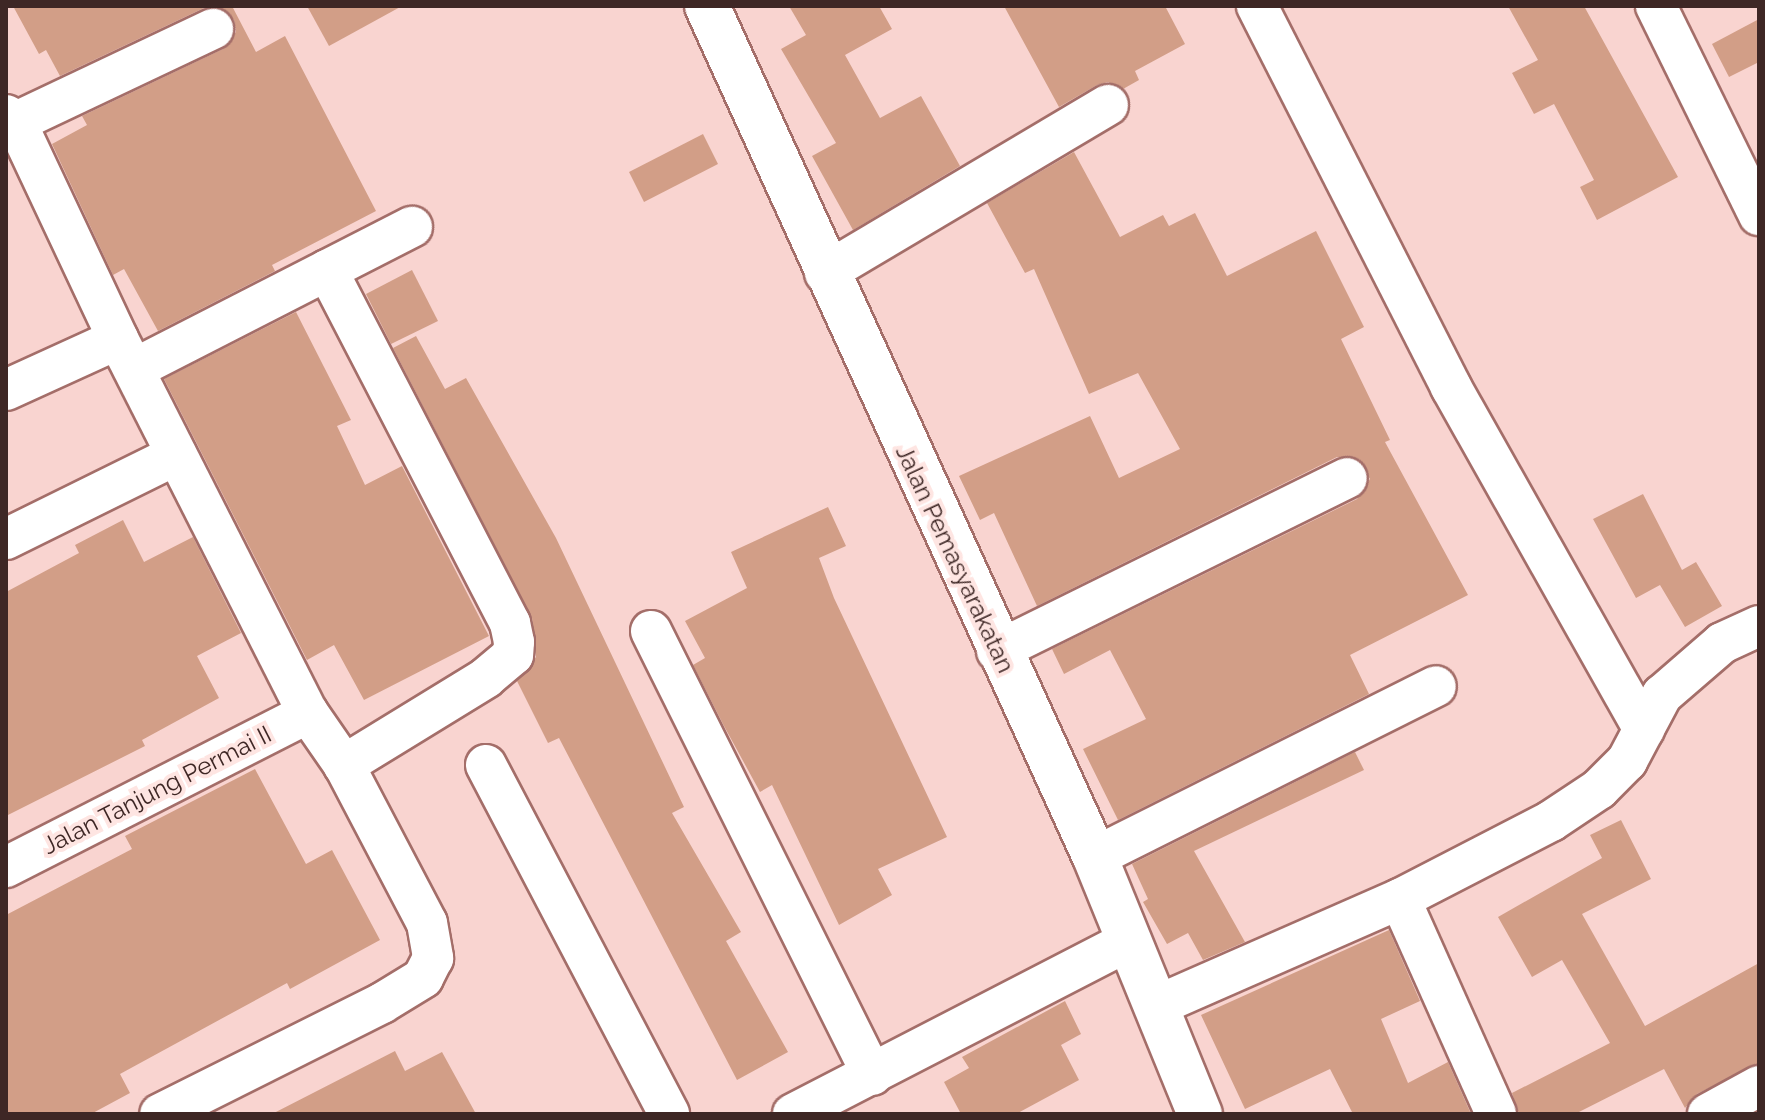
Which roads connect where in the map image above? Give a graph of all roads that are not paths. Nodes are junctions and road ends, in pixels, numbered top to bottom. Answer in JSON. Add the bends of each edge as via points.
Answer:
{"nodes":[{"id":1,"x":707,"y":6,"type":"edge"},
{"id":2,"x":1257,"y":6,"type":"edge"},
{"id":3,"x":1656,"y":6,"type":"edge"},
{"id":4,"x":213,"y":29,"type":"dead end"},
{"id":5,"x":1108,"y":105,"type":"dead end"},
{"id":6,"x":11,"y":119,"type":"edge"},
{"id":7,"x":1759,"y":215,"type":"edge"},
{"id":8,"x":412,"y":227,"type":"dead end"},
{"id":9,"x":327,"y":270,"type":"junction"},
{"id":10,"x":825,"y":273,"type":"junction"},
{"id":11,"x":127,"y":353,"type":"junction"},
{"id":12,"x":6,"y":390,"type":"edge"},
{"id":13,"x":176,"y":455,"type":"junction"},
{"id":14,"x":1347,"y":478,"type":"dead end"},
{"id":15,"x":6,"y":539,"type":"edge"},
{"id":16,"x":1759,"y":626,"type":"edge"},
{"id":17,"x":651,"y":631,"type":"dead end"},
{"id":18,"x":997,"y":651,"type":"junction"},
{"id":19,"x":1436,"y":686,"type":"dead end"},
{"id":20,"x":308,"y":713,"type":"junction"},
{"id":21,"x":1644,"y":729,"type":"junction"},
{"id":22,"x":344,"y":765,"type":"junction"},
{"id":23,"x":486,"y":765,"type":"dead end"},
{"id":24,"x":1095,"y":857,"type":"junction"},
{"id":25,"x":6,"y":867,"type":"edge"},
{"id":26,"x":1400,"y":899,"type":"junction"},
{"id":27,"x":1128,"y":941,"type":"junction"},
{"id":28,"x":1156,"y":1006,"type":"junction"},
{"id":29,"x":872,"y":1075,"type":"junction"},
{"id":30,"x":1759,"y":1086,"type":"edge"},
{"id":31,"x":160,"y":1114,"type":"edge"},
{"id":32,"x":669,"y":1114,"type":"edge"},
{"id":33,"x":793,"y":1114,"type":"edge"},
{"id":34,"x":1200,"y":1114,"type":"edge"},
{"id":35,"x":1496,"y":1114,"type":"edge"},
{"id":36,"x":1708,"y":1114,"type":"edge"}],
"edges":[{"from":1,"to":10,"type":"street","name":"Jalan Pemasyarakatan"},
{"from":2,"to":21,"type":"street","via":[[1451,387]]},
{"from":3,"to":7,"type":"street"},
{"from":4,"to":6,"type":"street"},
{"from":5,"to":10,"type":"street"},
{"from":6,"to":11,"type":"street"},
{"from":8,"to":9,"type":"street"},
{"from":9,"to":11,"type":"street"},
{"from":9,"to":22,"type":"street","via":[[510,623],[514,642],[513,655],[486,678]]},
{"from":10,"to":18,"type":"street","name":"Jalan Pemasyarakatan"},
{"from":11,"to":12,"type":"street"},
{"from":11,"to":13,"type":"street"},
{"from":13,"to":15,"type":"street"},
{"from":13,"to":20,"type":"street"},
{"from":14,"to":18,"type":"street"},
{"from":16,"to":21,"type":"street","via":[[1722,643],[1662,695]]},
{"from":17,"to":29,"type":"street"},
{"from":18,"to":24,"type":"street","name":"Jalan Pemasyarakatan"},
{"from":19,"to":24,"type":"street"},
{"from":20,"to":22,"type":"street"},
{"from":20,"to":25,"type":"street","name":"Jalan Tanjung Permai II"},
{"from":21,"to":26,"type":"street","via":[[1627,761],[1588,797]]},
{"from":22,"to":31,"type":"street","via":[[427,923],[433,958],[423,978]]},
{"from":23,"to":32,"type":"street"},
{"from":24,"to":27,"type":"street","name":"Jalan Pemasyarakatan"},
{"from":26,"to":28,"type":"street"},
{"from":26,"to":35,"type":"street"},
{"from":27,"to":28,"type":"street","name":"Jalan Pemasyarakatan"},
{"from":27,"to":29,"type":"street"},
{"from":28,"to":34,"type":"street","name":"Jalan Pemasyarakatan"},
{"from":29,"to":33,"type":"street"},
{"from":30,"to":36,"type":"street"}]}
